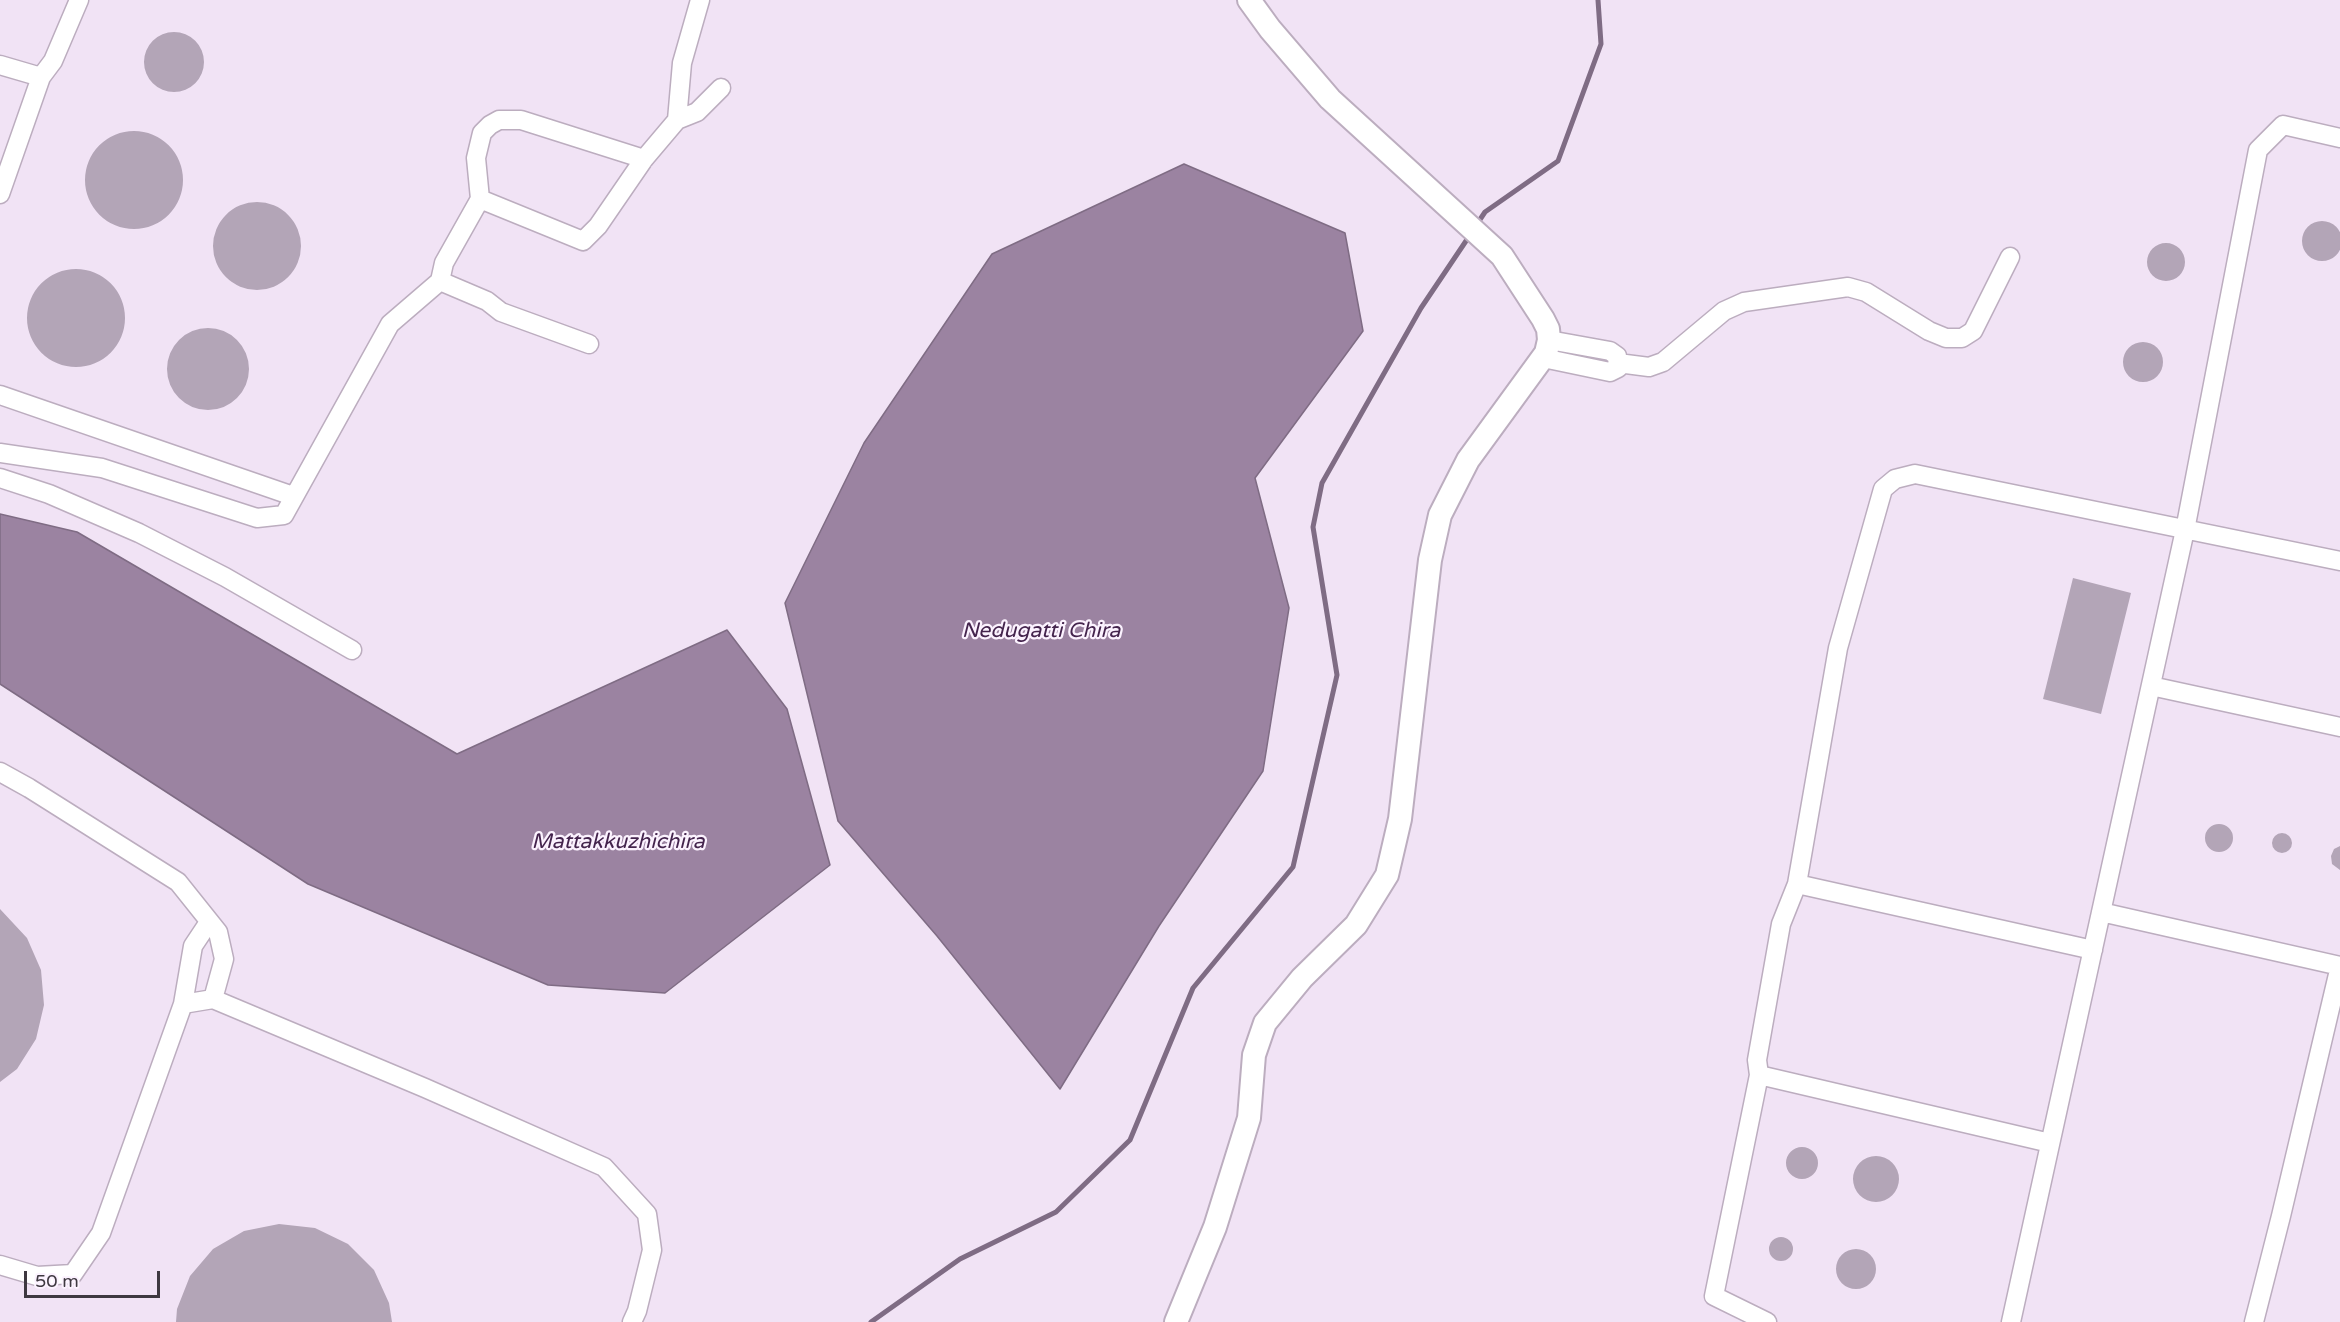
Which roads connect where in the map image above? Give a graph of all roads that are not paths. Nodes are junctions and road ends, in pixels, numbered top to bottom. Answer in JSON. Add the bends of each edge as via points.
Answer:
{"nodes":[{"id":1,"x":79,"y":0,"type":"edge"},
{"id":2,"x":700,"y":0,"type":"edge"},
{"id":3,"x":1249,"y":0,"type":"edge"},
{"id":4,"x":0,"y":66,"type":"edge"},
{"id":5,"x":41,"y":77,"type":"junction"},
{"id":6,"x":721,"y":88,"type":"dead end"},
{"id":7,"x":677,"y":120,"type":"junction"},
{"id":8,"x":2340,"y":138,"type":"edge"},
{"id":9,"x":644,"y":159,"type":"junction"},
{"id":10,"x":0,"y":194,"type":"edge"},
{"id":11,"x":480,"y":199,"type":"junction"},
{"id":12,"x":2010,"y":256,"type":"dead end"},
{"id":13,"x":440,"y":281,"type":"junction"},
{"id":14,"x":589,"y":344,"type":"dead end"},
{"id":15,"x":1546,"y":349,"type":"junction"},
{"id":16,"x":0,"y":395,"type":"edge"},
{"id":17,"x":0,"y":453,"type":"edge"},
{"id":18,"x":0,"y":478,"type":"edge"},
{"id":19,"x":293,"y":496,"type":"junction"},
{"id":20,"x":2185,"y":530,"type":"junction"},
{"id":21,"x":2340,"y":561,"type":"edge"},
{"id":22,"x":352,"y":650,"type":"dead end"},
{"id":23,"x":2151,"y":686,"type":"junction"},
{"id":24,"x":2340,"y":727,"type":"edge"},
{"id":25,"x":0,"y":772,"type":"edge"},
{"id":26,"x":1797,"y":884,"type":"junction"},
{"id":27,"x":2101,"y":912,"type":"junction"},
{"id":28,"x":209,"y":922,"type":"junction"},
{"id":29,"x":2093,"y":950,"type":"junction"},
{"id":30,"x":2340,"y":966,"type":"edge"},
{"id":31,"x":213,"y":999,"type":"junction"},
{"id":32,"x":183,"y":1004,"type":"junction"},
{"id":33,"x":1759,"y":1075,"type":"junction"},
{"id":34,"x":2050,"y":1143,"type":"junction"},
{"id":35,"x":0,"y":1265,"type":"edge"},
{"id":36,"x":632,"y":1322,"type":"edge"},
{"id":37,"x":1176,"y":1322,"type":"edge"},
{"id":38,"x":1767,"y":1322,"type":"edge"},
{"id":39,"x":2011,"y":1322,"type":"edge"},
{"id":40,"x":2254,"y":1322,"type":"edge"}],
"edges":[{"from":1,"to":5,"type":"lane","via":[[53,61]]},
{"from":2,"to":7,"type":"lane","via":[[682,63]]},
{"from":3,"to":15,"type":"main road","via":[[1330,99],[1502,256],[1548,329]]},
{"from":4,"to":5,"type":"lane"},
{"from":5,"to":10,"type":"lane"},
{"from":6,"to":7,"type":"lane","via":[[696,111]]},
{"from":7,"to":9,"type":"lane"},
{"from":8,"to":20,"type":"lane","via":[[2283,125],[2258,150]]},
{"from":9,"to":11,"type":"lane","via":[[598,226],[583,241]]},
{"from":9,"to":11,"type":"lane","via":[[521,120],[499,120],[483,133],[478,145]]},
{"from":11,"to":13,"type":"lane","via":[[444,263]]},
{"from":12,"to":15,"type":"lane","via":[[1973,331],[1962,338],[1946,338],[1929,331],[1866,292],[1848,287],[1744,302],[1724,311],[1663,362],[1649,366],[1618,363],[1618,368],[1610,372]]},
{"from":13,"to":14,"type":"lane","via":[[487,301],[501,312]]},
{"from":13,"to":19,"type":"lane","via":[[390,324]]},
{"from":15,"to":37,"type":"main road","via":[[1468,460],[1440,515],[1430,560],[1400,819],[1387,874],[1356,925],[1302,978],[1265,1023],[1254,1055],[1249,1118],[1215,1227]]},
{"from":16,"to":19,"type":"lane"},
{"from":17,"to":19,"type":"lane","via":[[102,468],[257,518],[284,515]]},
{"from":18,"to":22,"type":"lane","via":[[139,533]]},
{"from":20,"to":21,"type":"lane"},
{"from":20,"to":23,"type":"lane"},
{"from":20,"to":26,"type":"lane","via":[[1915,474],[1895,479],[1883,489],[1838,648]]},
{"from":23,"to":24,"type":"lane"},
{"from":23,"to":27,"type":"lane"},
{"from":25,"to":28,"type":"lane","via":[[178,882]]},
{"from":26,"to":29,"type":"lane"},
{"from":26,"to":33,"type":"lane","via":[[1781,924],[1757,1059]]},
{"from":27,"to":29,"type":"lane"},
{"from":27,"to":30,"type":"lane"},
{"from":28,"to":31,"type":"lane","via":[[218,932],[224,959]]},
{"from":28,"to":32,"type":"lane","via":[[193,946]]},
{"from":29,"to":34,"type":"lane"},
{"from":30,"to":40,"type":"lane"},
{"from":31,"to":32,"type":"lane"},
{"from":31,"to":36,"type":"lane","via":[[604,1167],[647,1214],[652,1250]]},
{"from":32,"to":35,"type":"lane","via":[[101,1233],[73,1274],[37,1276]]},
{"from":33,"to":34,"type":"lane"},
{"from":33,"to":38,"type":"lane","via":[[1714,1296]]},
{"from":34,"to":39,"type":"lane"}]}
